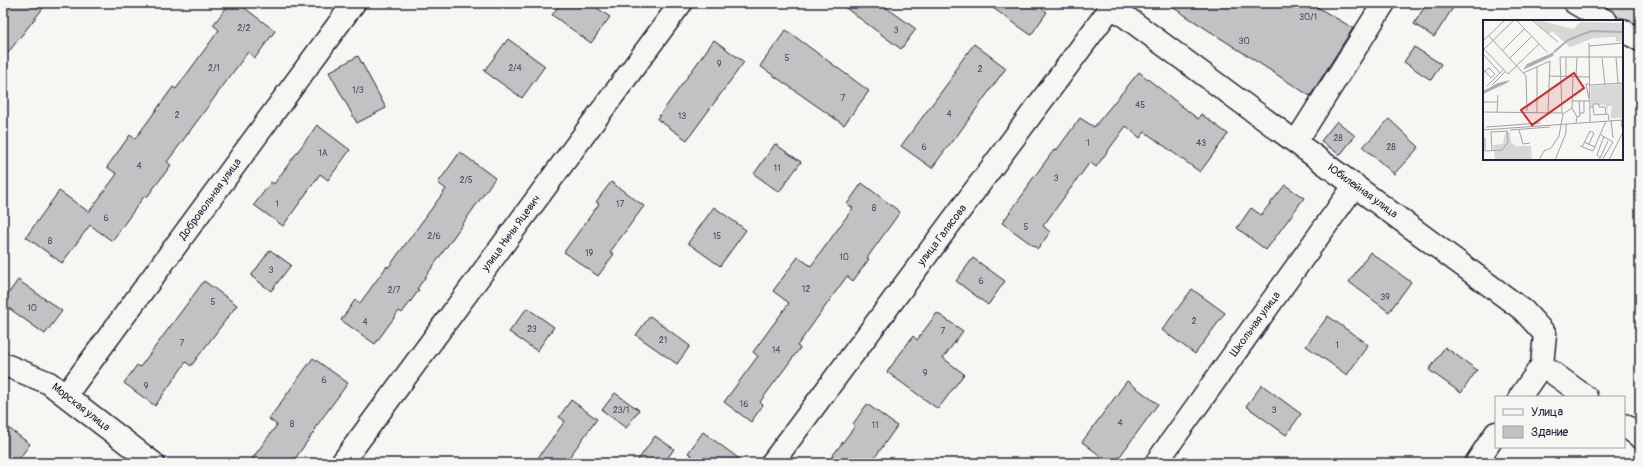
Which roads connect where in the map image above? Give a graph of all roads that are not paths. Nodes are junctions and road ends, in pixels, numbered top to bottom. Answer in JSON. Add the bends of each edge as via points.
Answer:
{"nodes":[{"id":1,"x":354,"y":3,"type":"edge"},
{"id":2,"x":681,"y":3,"type":"edge"},
{"id":3,"x":1384,"y":3,"type":"edge"},
{"id":4,"x":1575,"y":3,"type":"edge"},
{"id":5,"x":1110,"y":5,"type":"edge"},
{"id":6,"x":1604,"y":20,"type":"edge"},
{"id":7,"x":1623,"y":31,"type":"edge"},
{"id":8,"x":1640,"y":40,"type":"edge"},
{"id":9,"x":1296,"y":142,"type":"junction"},
{"id":10,"x":1355,"y":185,"type":"junction"},
{"id":11,"x":3,"y":364,"type":"edge"},
{"id":12,"x":1542,"y":364,"type":"junction"},
{"id":13,"x":66,"y":396,"type":"junction"},
{"id":14,"x":1521,"y":396,"type":"edge"},
{"id":15,"x":1585,"y":396,"type":"edge"},
{"id":16,"x":1625,"y":426,"type":"edge"},
{"id":17,"x":1495,"y":434,"type":"edge"},
{"id":18,"x":1640,"y":437,"type":"edge"},
{"id":19,"x":153,"y":463,"type":"edge"},
{"id":20,"x":342,"y":463,"type":"edge"},
{"id":21,"x":772,"y":463,"type":"edge"},
{"id":22,"x":1156,"y":463,"type":"edge"},
{"id":23,"x":1476,"y":463,"type":"edge"}],
"edges":[{"from":1,"to":13,"type":"street","name":"Добровольная улица"},
{"from":2,"to":20,"type":"street","name":"улица Нины Яцевич"},
{"from":3,"to":9,"type":"street"},
{"from":4,"to":6,"type":"street"},
{"from":5,"to":9,"type":"street","name":"Юбилейная улица"},
{"from":5,"to":21,"type":"street","name":"улица Галясова"},
{"from":7,"to":8,"type":"street"},
{"from":9,"to":10,"type":"street","name":"Юбилейная улица"},
{"from":10,"to":12,"type":"street","name":"Юбилейная улица","via":[[1523,310],[1545,334]]},
{"from":10,"to":22,"type":"street","name":"Школьная улица"},
{"from":11,"to":13,"type":"street","name":"Морская улица","via":[[49,383]]},
{"from":12,"to":14,"type":"street"},
{"from":12,"to":15,"type":"street"},
{"from":13,"to":19,"type":"street","name":"Морская улица"},
{"from":16,"to":18,"type":"street"},
{"from":17,"to":23,"type":"street"}]}
